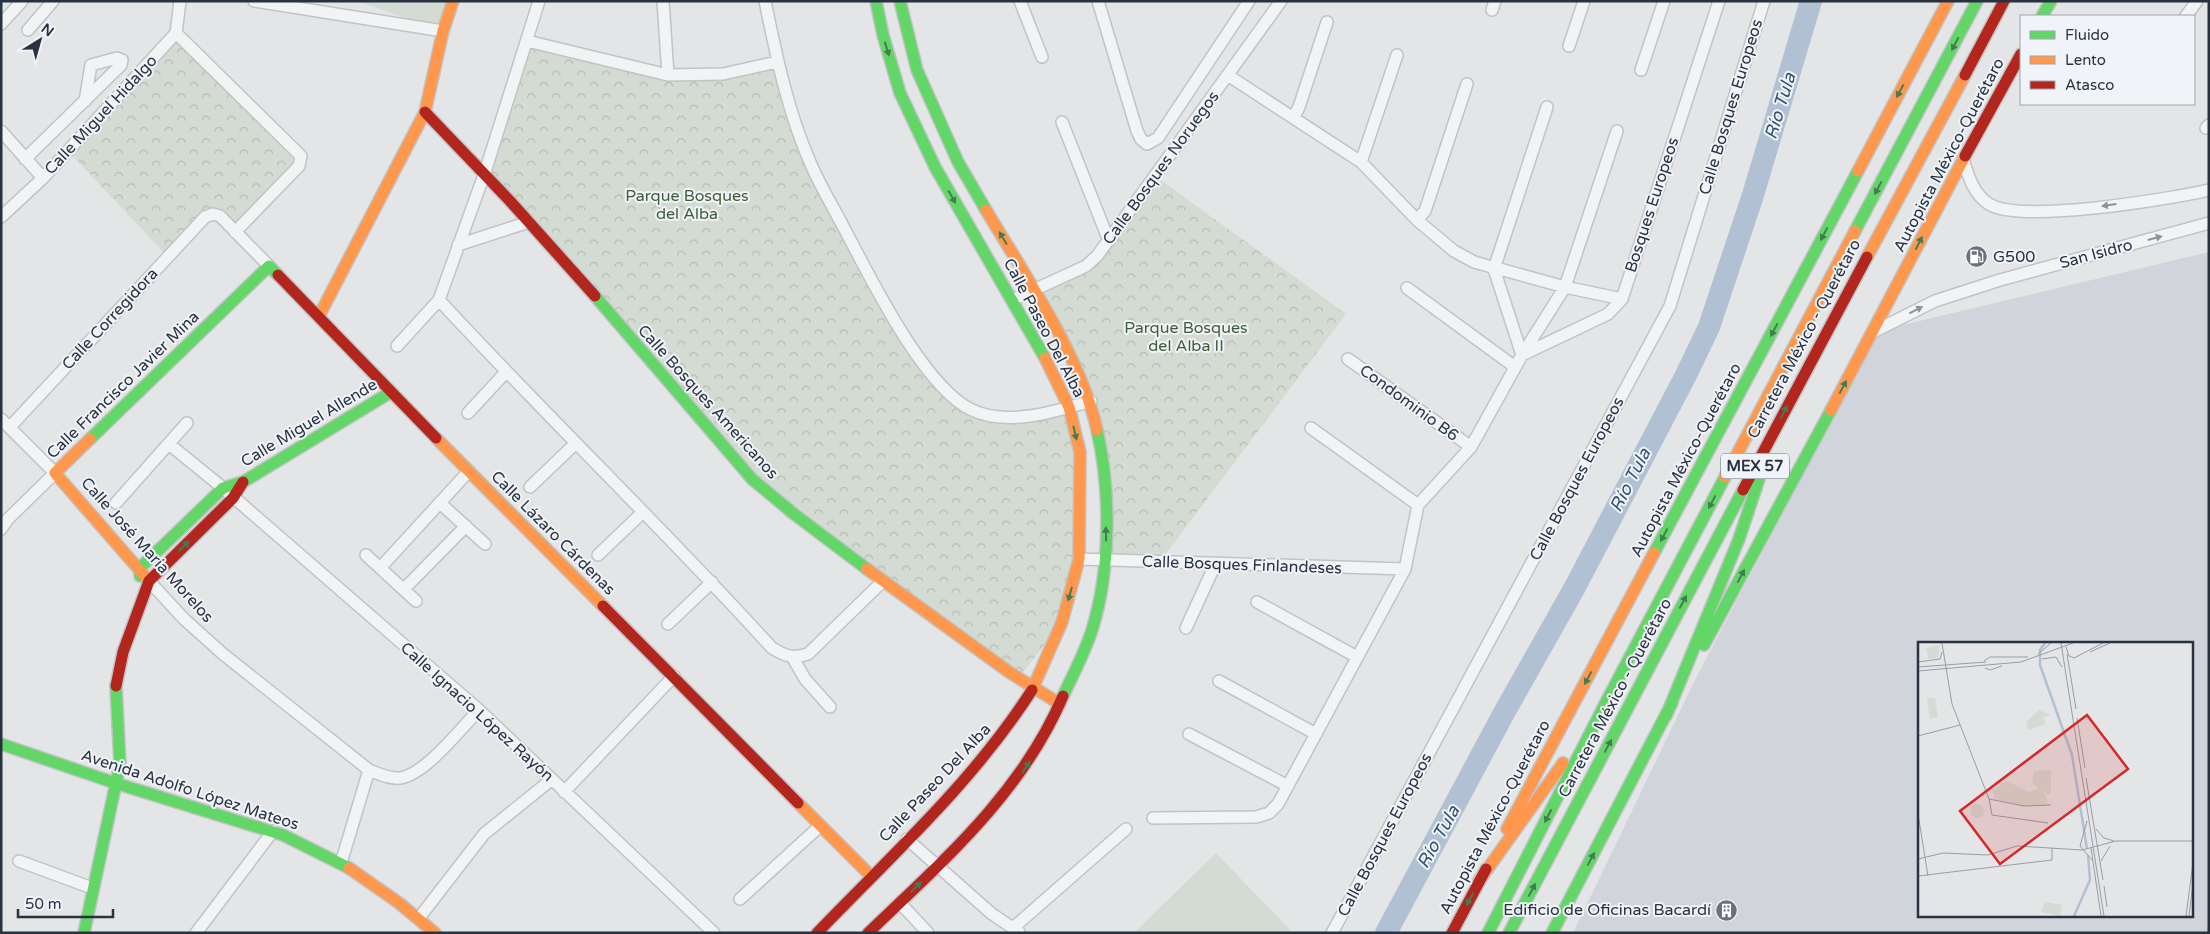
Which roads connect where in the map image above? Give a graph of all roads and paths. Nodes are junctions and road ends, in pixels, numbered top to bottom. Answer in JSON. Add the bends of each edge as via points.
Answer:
{"nodes":[{"id":1,"x":22,"y":1,"type":"edge"},
{"id":2,"x":53,"y":1,"type":"edge"},
{"id":3,"x":180,"y":1,"type":"edge"},
{"id":4,"x":254,"y":1,"type":"edge"},
{"id":5,"x":453,"y":1,"type":"edge"},
{"id":6,"x":539,"y":1,"type":"edge"},
{"id":7,"x":664,"y":1,"type":"edge"},
{"id":8,"x":765,"y":1,"type":"edge"},
{"id":9,"x":876,"y":1,"type":"edge"},
{"id":10,"x":900,"y":1,"type":"edge"},
{"id":11,"x":1020,"y":1,"type":"edge"},
{"id":12,"x":1098,"y":1,"type":"edge"},
{"id":13,"x":1249,"y":1,"type":"edge"},
{"id":14,"x":1281,"y":1,"type":"edge"},
{"id":15,"x":1584,"y":1,"type":"edge"},
{"id":16,"x":1664,"y":1,"type":"edge"},
{"id":17,"x":1719,"y":1,"type":"edge"},
{"id":18,"x":1764,"y":1,"type":"edge"},
{"id":19,"x":1948,"y":1,"type":"edge"},
{"id":20,"x":1978,"y":1,"type":"edge"},
{"id":21,"x":2004,"y":1,"type":"edge"},
{"id":22,"x":2008,"y":1,"type":"edge"},
{"id":23,"x":2051,"y":1,"type":"edge"},
{"id":24,"x":2197,"y":1,"type":"edge"},
{"id":25,"x":2043,"y":15,"type":"edge"},
{"id":26,"x":2187,"y":15,"type":"edge"},
{"id":27,"x":1327,"y":22,"type":"dead end"},
{"id":28,"x":1,"y":24,"type":"edge"},
{"id":29,"x":1989,"y":27,"type":"junction"},
{"id":30,"x":28,"y":30,"type":"dead end"},
{"id":31,"x":443,"y":31,"type":"junction"},
{"id":32,"x":176,"y":34,"type":"junction"},
{"id":33,"x":527,"y":41,"type":"junction"},
{"id":34,"x":1569,"y":46,"type":"dead end"},
{"id":35,"x":1397,"y":55,"type":"dead end"},
{"id":36,"x":2020,"y":56,"type":"edge"},
{"id":37,"x":1042,"y":57,"type":"dead end"},
{"id":38,"x":777,"y":62,"type":"junction"},
{"id":39,"x":1641,"y":70,"type":"dead end"},
{"id":40,"x":668,"y":75,"type":"junction"},
{"id":41,"x":1229,"y":76,"type":"junction"},
{"id":42,"x":1468,"y":84,"type":"dead end"},
{"id":43,"x":85,"y":101,"type":"dead end"},
{"id":44,"x":1546,"y":107,"type":"dead end"},
{"id":45,"x":424,"y":112,"type":"junction"},
{"id":46,"x":1294,"y":117,"type":"junction"},
{"id":47,"x":1062,"y":122,"type":"dead end"},
{"id":48,"x":1,"y":131,"type":"edge"},
{"id":49,"x":1617,"y":131,"type":"dead end"},
{"id":50,"x":25,"y":159,"type":"junction"},
{"id":51,"x":1962,"y":159,"type":"junction"},
{"id":52,"x":1361,"y":162,"type":"junction"},
{"id":53,"x":485,"y":172,"type":"junction"},
{"id":54,"x":42,"y":178,"type":"junction"},
{"id":55,"x":2209,"y":190,"type":"edge"},
{"id":56,"x":213,"y":214,"type":"joint"},
{"id":57,"x":1,"y":217,"type":"edge"},
{"id":58,"x":1417,"y":220,"type":"junction"},
{"id":59,"x":529,"y":222,"type":"junction"},
{"id":60,"x":2209,"y":223,"type":"edge"},
{"id":61,"x":235,"y":232,"type":"junction"},
{"id":62,"x":1109,"y":241,"type":"junction"},
{"id":63,"x":458,"y":245,"type":"junction"},
{"id":64,"x":269,"y":266,"type":"junction"},
{"id":65,"x":1494,"y":269,"type":"junction"},
{"id":66,"x":1407,"y":288,"type":"dead end"},
{"id":67,"x":1565,"y":288,"type":"junction"},
{"id":68,"x":1033,"y":290,"type":"junction"},
{"id":69,"x":1622,"y":299,"type":"junction"},
{"id":70,"x":439,"y":300,"type":"junction"},
{"id":71,"x":1012,"y":300,"type":"junction"},
{"id":72,"x":319,"y":316,"type":"junction"},
{"id":73,"x":1873,"y":332,"type":"junction"},
{"id":74,"x":397,"y":346,"type":"dead end"},
{"id":75,"x":1522,"y":355,"type":"junction"},
{"id":76,"x":1348,"y":359,"type":"dead end"},
{"id":77,"x":1515,"y":367,"type":"junction"},
{"id":78,"x":506,"y":372,"type":"junction"},
{"id":79,"x":392,"y":392,"type":"junction"},
{"id":80,"x":1091,"y":401,"type":"junction"},
{"id":81,"x":1069,"y":407,"type":"junction"},
{"id":82,"x":468,"y":413,"type":"dead end"},
{"id":83,"x":1,"y":419,"type":"edge"},
{"id":84,"x":188,"y":423,"type":"dead end"},
{"id":85,"x":10,"y":427,"type":"junction"},
{"id":86,"x":1311,"y":428,"type":"dead end"},
{"id":87,"x":1772,"y":433,"type":"junction"},
{"id":88,"x":168,"y":444,"type":"junction"},
{"id":89,"x":576,"y":444,"type":"junction"},
{"id":90,"x":1471,"y":447,"type":"junction"},
{"id":91,"x":469,"y":472,"type":"junction"},
{"id":92,"x":55,"y":473,"type":"junction"},
{"id":93,"x":242,"y":482,"type":"junction"},
{"id":94,"x":530,"y":487,"type":"dead end"},
{"id":95,"x":223,"y":488,"type":"junction"},
{"id":96,"x":233,"y":498,"type":"junction"},
{"id":97,"x":116,"y":503,"type":"dead end"},
{"id":98,"x":440,"y":503,"type":"junction"},
{"id":99,"x":1418,"y":505,"type":"junction"},
{"id":100,"x":643,"y":512,"type":"junction"},
{"id":101,"x":466,"y":526,"type":"junction"},
{"id":102,"x":1,"y":529,"type":"edge"},
{"id":103,"x":485,"y":544,"type":"dead end"},
{"id":104,"x":366,"y":555,"type":"dead end"},
{"id":105,"x":598,"y":555,"type":"dead end"},
{"id":106,"x":1079,"y":559,"type":"junction"},
{"id":107,"x":1106,"y":561,"type":"junction"},
{"id":108,"x":1215,"y":565,"type":"junction"},
{"id":109,"x":140,"y":568,"type":"junction"},
{"id":110,"x":380,"y":568,"type":"junction"},
{"id":111,"x":1405,"y":569,"type":"junction"},
{"id":112,"x":149,"y":581,"type":"junction"},
{"id":113,"x":883,"y":581,"type":"junction"},
{"id":114,"x":712,"y":582,"type":"junction"},
{"id":115,"x":404,"y":589,"type":"junction"},
{"id":116,"x":416,"y":601,"type":"dead end"},
{"id":117,"x":1257,"y":602,"type":"dead end"},
{"id":118,"x":142,"y":605,"type":"junction"},
{"id":119,"x":668,"y":624,"type":"dead end"},
{"id":120,"x":1186,"y":628,"type":"dead end"},
{"id":121,"x":1357,"y":657,"type":"junction"},
{"id":122,"x":793,"y":658,"type":"junction"},
{"id":123,"x":674,"y":676,"type":"junction"},
{"id":124,"x":1219,"y":681,"type":"dead end"},
{"id":125,"x":1033,"y":689,"type":"junction"},
{"id":126,"x":1060,"y":704,"type":"junction"},
{"id":127,"x":1605,"y":704,"type":"junction"},
{"id":128,"x":830,"y":707,"type":"dead end"},
{"id":129,"x":480,"y":710,"type":"junction"},
{"id":130,"x":1666,"y":716,"type":"junction"},
{"id":131,"x":1189,"y":734,"type":"dead end"},
{"id":132,"x":1316,"y":734,"type":"junction"},
{"id":133,"x":1,"y":744,"type":"edge"},
{"id":134,"x":369,"y":770,"type":"junction"},
{"id":135,"x":552,"y":780,"type":"junction"},
{"id":136,"x":115,"y":783,"type":"junction"},
{"id":137,"x":1288,"y":786,"type":"junction"},
{"id":138,"x":564,"y":792,"type":"junction"},
{"id":139,"x":1153,"y":818,"type":"dead end"},
{"id":140,"x":820,"y":826,"type":"junction"},
{"id":141,"x":1126,"y":830,"type":"dead end"},
{"id":142,"x":273,"y":831,"type":"junction"},
{"id":143,"x":907,"y":839,"type":"junction"},
{"id":144,"x":19,"y":861,"type":"dead end"},
{"id":145,"x":341,"y":863,"type":"junction"},
{"id":146,"x":938,"y":866,"type":"junction"},
{"id":147,"x":871,"y":876,"type":"junction"},
{"id":148,"x":1479,"y":881,"type":"junction"},
{"id":149,"x":92,"y":888,"type":"junction"},
{"id":150,"x":740,"y":898,"type":"dead end"},
{"id":151,"x":900,"y":903,"type":"junction"},
{"id":152,"x":419,"y":918,"type":"junction"},
{"id":153,"x":1017,"y":930,"type":"edge"},
{"id":154,"x":84,"y":933,"type":"edge"},
{"id":155,"x":196,"y":933,"type":"edge"},
{"id":156,"x":435,"y":933,"type":"edge"},
{"id":157,"x":714,"y":933,"type":"edge"},
{"id":158,"x":817,"y":933,"type":"edge"},
{"id":159,"x":868,"y":933,"type":"edge"},
{"id":160,"x":928,"y":933,"type":"edge"},
{"id":161,"x":1332,"y":933,"type":"edge"},
{"id":162,"x":1452,"y":933,"type":"edge"},
{"id":163,"x":1488,"y":933,"type":"edge"},
{"id":164,"x":1509,"y":933,"type":"edge"},
{"id":165,"x":1552,"y":933,"type":"edge"}],
"edges":[{"from":1,"to":28,"type":"street"},
{"from":2,"to":30,"type":"street"},
{"from":3,"to":32,"type":"street"},
{"from":4,"to":31,"type":"street"},
{"from":5,"to":31,"type":"main road"},
{"from":6,"to":33,"type":"street"},
{"from":7,"to":40,"type":"street"},
{"from":8,"to":38,"type":"street"},
{"from":9,"to":71,"type":"main road","name":"Calle Paseo Del Alba","one_way":true,"via":[[900,93],[935,167]]},
{"from":68,"to":10,"type":"main road","name":"Calle Paseo Del Alba","one_way":true,"via":[[958,162],[917,70]]},
{"from":11,"to":37,"type":"street"},
{"from":12,"to":13,"type":"street","via":[[1138,131],[1147,144],[1158,138]]},
{"from":14,"to":41,"type":"street","name":"Calle Bosques Noruegos"},
{"from":15,"to":34,"type":"street"},
{"from":16,"to":39,"type":"street"},
{"from":17,"to":69,"type":"street","name":"Bosques Europeos"},
{"from":18,"to":161,"type":"street","name":"Calle Bosques Europeos","via":[[1670,306]]},
{"from":19,"to":148,"type":"main road","name":"Autopista México-Querétaro","one_way":true},
{"from":20,"to":127,"type":"main road","name":"Carretera México - Querétaro","number":"MEX 57","one_way":true},
{"from":21,"to":29,"type":"main road","name":"Carretera México - Querétaro","number":"MEX 57"},
{"from":22,"to":29,"type":"main road"},
{"from":23,"to":25,"type":"main road"},
{"from":24,"to":26,"type":"street"},
{"from":27,"to":46,"type":"street"},
{"from":87,"to":29,"type":"main road","name":"Carretera México - Querétaro","number":"MEX 57","one_way":true},
{"from":31,"to":45,"type":"main road"},
{"from":32,"to":54,"type":"street","name":"Calle Miguel Hidalgo"},
{"from":32,"to":61,"type":"street","via":[[299,153],[302,160]]},
{"from":33,"to":40,"type":"street"},
{"from":33,"to":53,"type":"street"},
{"from":35,"to":52,"type":"street"},
{"from":36,"to":51,"type":"main road","name":"Autopista México-Querétaro"},
{"from":38,"to":40,"type":"street","via":[[723,74]]},
{"from":38,"to":81,"type":"street","via":[[810,162],[876,287],[947,393],[973,410],[994,417],[1016,417]]},
{"from":41,"to":46,"type":"street"},
{"from":41,"to":62,"type":"street","name":"Calle Bosques Noruegos"},
{"from":42,"to":58,"type":"street","via":[[1425,211]]},
{"from":43,"to":50,"type":"street"},
{"from":44,"to":65,"type":"street"},
{"from":45,"to":53,"type":"main road","name":"Calle Bosques Americanos"},
{"from":45,"to":72,"type":"main road"},
{"from":46,"to":52,"type":"street"},
{"from":47,"to":62,"type":"street"},
{"from":48,"to":50,"type":"street"},
{"from":49,"to":67,"type":"street"},
{"from":50,"to":54,"type":"street"},
{"from":55,"to":51,"type":"street","one_way":true,"via":[[2054,212],[2002,209],[1979,195]]},
{"from":73,"to":51,"type":"main road","name":"Autopista México-Querétaro","one_way":true},
{"from":52,"to":58,"type":"street"},
{"from":53,"to":59,"type":"main road","name":"Calle Bosques Americanos"},
{"from":53,"to":63,"type":"street"},
{"from":54,"to":57,"type":"street","name":"Calle Miguel Hidalgo"},
{"from":56,"to":61,"type":"street","name":"Calle Lázaro Cárdenas","via":[[220,216]]},
{"from":56,"to":85,"type":"street","name":"Calle Corregidora","via":[[206,217]]},
{"from":58,"to":65,"type":"street","via":[[1454,250]]},
{"from":59,"to":63,"type":"street"},
{"from":59,"to":113,"type":"main road","name":"Calle Bosques Americanos","via":[[752,479],[791,514]]},
{"from":73,"to":60,"type":"street","name":"San Isidro","one_way":true,"via":[[1934,301]]},
{"from":61,"to":64,"type":"street","name":"Calle Lázaro Cárdenas"},
{"from":62,"to":68,"type":"street","name":"Calle Bosques Noruegos","via":[[1086,266]]},
{"from":63,"to":70,"type":"street"},
{"from":64,"to":72,"type":"main road","name":"Calle Lázaro Cárdenas"},
{"from":64,"to":92,"type":"main road","name":"Calle Francisco Javier Mina"},
{"from":65,"to":67,"type":"street"},
{"from":65,"to":75,"type":"street"},
{"from":66,"to":77,"type":"street"},
{"from":67,"to":69,"type":"street"},
{"from":67,"to":75,"type":"street"},
{"from":68,"to":71,"type":"street","name":"Calle Bosques Noruegos"},
{"from":68,"to":80,"type":"main road","name":"Calle Paseo Del Alba"},
{"from":69,"to":75,"type":"street","name":"Bosques Europeos","via":[[1608,314]]},
{"from":70,"to":74,"type":"street"},
{"from":70,"to":78,"type":"street"},
{"from":71,"to":81,"type":"main road","name":"Calle Paseo Del Alba"},
{"from":72,"to":79,"type":"main road","name":"Calle Lázaro Cárdenas"},
{"from":130,"to":73,"type":"main road","name":"Autopista México-Querétaro","one_way":true},
{"from":75,"to":77,"type":"street"},
{"from":76,"to":90,"type":"street","name":"Condominio B6"},
{"from":77,"to":90,"type":"street"},
{"from":78,"to":82,"type":"street"},
{"from":78,"to":89,"type":"street"},
{"from":79,"to":91,"type":"main road","name":"Calle Lázaro Cárdenas"},
{"from":79,"to":93,"type":"main road","name":"Calle Miguel Allende"},
{"from":80,"to":81,"type":"street"},
{"from":107,"to":80,"type":"main road","name":"Calle Paseo Del Alba","one_way":true,"via":[[1104,463]]},
{"from":81,"to":106,"type":"main road","name":"Calle Paseo Del Alba","one_way":true,"via":[[1080,452]]},
{"from":83,"to":85,"type":"street","name":"Calle José María Morelos"},
{"from":84,"to":88,"type":"street"},
{"from":85,"to":92,"type":"street","name":"Calle José María Morelos"},
{"from":86,"to":99,"type":"street"},
{"from":87,"to":130,"type":"main road","via":[[1748,514]]},
{"from":164,"to":87,"type":"main road","name":"Carretera México - Querétaro","number":"MEX 57","one_way":true},
{"from":88,"to":95,"type":"street","name":"Calle Ignacio López Rayón"},
{"from":88,"to":97,"type":"street"},
{"from":89,"to":94,"type":"street"},
{"from":89,"to":100,"type":"street"},
{"from":90,"to":99,"type":"street"},
{"from":91,"to":98,"type":"street"},
{"from":91,"to":123,"type":"main road","name":"Calle Lázaro Cárdenas"},
{"from":92,"to":102,"type":"street","name":"Calle Francisco Javier Mina"},
{"from":92,"to":109,"type":"main road","name":"Calle José María Morelos"},
{"from":93,"to":95,"type":"main road","name":"Calle Miguel Allende"},
{"from":93,"to":96,"type":"main road","name":"Calle Miguel Allende"},
{"from":95,"to":96,"type":"street","name":"Calle Ignacio López Rayón"},
{"from":95,"to":109,"type":"main road","name":"Calle Miguel Allende"},
{"from":112,"to":96,"type":"main road","name":"Calle Miguel Allende","one_way":true},
{"from":96,"to":129,"type":"street","name":"Calle Ignacio López Rayón"},
{"from":98,"to":101,"type":"street"},
{"from":98,"to":110,"type":"street"},
{"from":99,"to":111,"type":"street"},
{"from":100,"to":105,"type":"street"},
{"from":100,"to":114,"type":"street"},
{"from":101,"to":103,"type":"street"},
{"from":101,"to":115,"type":"street"},
{"from":104,"to":110,"type":"street"},
{"from":106,"to":107,"type":"street","name":"Calle Bosques Finlandeses"},
{"from":106,"to":125,"type":"main road","name":"Calle Paseo Del Alba","one_way":true,"via":[[1062,622]]},
{"from":107,"to":108,"type":"street","name":"Calle Bosques Finlandeses"},
{"from":107,"to":126,"type":"main road","name":"Calle Paseo Del Alba","via":[[1092,630]]},
{"from":108,"to":111,"type":"street","name":"Calle Bosques Finlandeses"},
{"from":108,"to":120,"type":"street"},
{"from":109,"to":112,"type":"main road","name":"Calle José María Morelos"},
{"from":109,"to":118,"type":"main road","name":"Calle Miguel Allende"},
{"from":110,"to":115,"type":"street"},
{"from":111,"to":121,"type":"street"},
{"from":112,"to":118,"type":"main road","name":"Calle Miguel Allende"},
{"from":112,"to":134,"type":"street","name":"Calle José María Morelos","via":[[184,619],[217,648]]},
{"from":113,"to":122,"type":"street","via":[[808,654]]},
{"from":113,"to":125,"type":"main road","name":"Calle Bosques Americanos"},
{"from":114,"to":119,"type":"street"},
{"from":114,"to":122,"type":"street","via":[[772,648]]},
{"from":115,"to":116,"type":"street"},
{"from":117,"to":121,"type":"street"},
{"from":118,"to":136,"type":"main road","name":"Calle Miguel Allende","via":[[116,679],[120,764]]},
{"from":121,"to":132,"type":"street"},
{"from":122,"to":128,"type":"street","via":[[805,679]]},
{"from":123,"to":138,"type":"street"},
{"from":123,"to":140,"type":"main road","name":"Calle Lázaro Cárdenas"},
{"from":124,"to":132,"type":"street"},
{"from":125,"to":126,"type":"main road","name":"Calle Bosques Americanos"},
{"from":125,"to":143,"type":"main road","name":"Calle Paseo Del Alba","via":[[984,757]]},
{"from":146,"to":126,"type":"main road","name":"Calle Paseo Del Alba","one_way":true,"via":[[1022,773]]},
{"from":127,"to":148,"type":"main road"},
{"from":127,"to":163,"type":"main road","name":"Carretera México - Querétaro","number":"MEX 57","one_way":true},
{"from":129,"to":134,"type":"street","name":"Calle José María Morelos","via":[[421,770],[399,778]]},
{"from":129,"to":135,"type":"street","name":"Calle Ignacio López Rayón"},
{"from":165,"to":130,"type":"main road","name":"Autopista México-Querétaro","one_way":true},
{"from":131,"to":137,"type":"street"},
{"from":132,"to":137,"type":"street"},
{"from":133,"to":136,"type":"main road","name":"Avenida Adolfo López Mateos"},
{"from":134,"to":145,"type":"street"},
{"from":135,"to":138,"type":"street","name":"Calle Ignacio López Rayón"},
{"from":135,"to":152,"type":"street","via":[[484,834]]},
{"from":136,"to":142,"type":"main road","name":"Avenida Adolfo López Mateos"},
{"from":136,"to":149,"type":"main road","name":"Calle Miguel Allende"},
{"from":137,"to":139,"type":"street","via":[[1274,809],[1256,817]]},
{"from":138,"to":157,"type":"street","name":"Calle Ignacio López Rayón"},
{"from":140,"to":147,"type":"main road","name":"Calle Lázaro Cárdenas"},
{"from":140,"to":150,"type":"street"},
{"from":141,"to":153,"type":"street"},
{"from":142,"to":145,"type":"main road","name":"Avenida Adolfo López Mateos"},
{"from":142,"to":155,"type":"street"},
{"from":143,"to":146,"type":"street"},
{"from":143,"to":147,"type":"main road","name":"Calle Paseo Del Alba"},
{"from":144,"to":149,"type":"street"},
{"from":145,"to":152,"type":"main road","name":"Avenida Adolfo López Mateos"},
{"from":151,"to":146,"type":"main road","name":"Calle Paseo Del Alba","one_way":true},
{"from":146,"to":153,"type":"street","via":[[992,914]]},
{"from":147,"to":158,"type":"main road","name":"Calle Paseo Del Alba"},
{"from":148,"to":162,"type":"main road","name":"Autopista México-Querétaro","one_way":true},
{"from":149,"to":154,"type":"main road","name":"Calle Miguel Allende"},
{"from":151,"to":159,"type":"main road","name":"Calle Paseo Del Alba"},
{"from":151,"to":160,"type":"street"},
{"from":152,"to":156,"type":"main road","name":"Avenida Adolfo López Mateos"}]}
